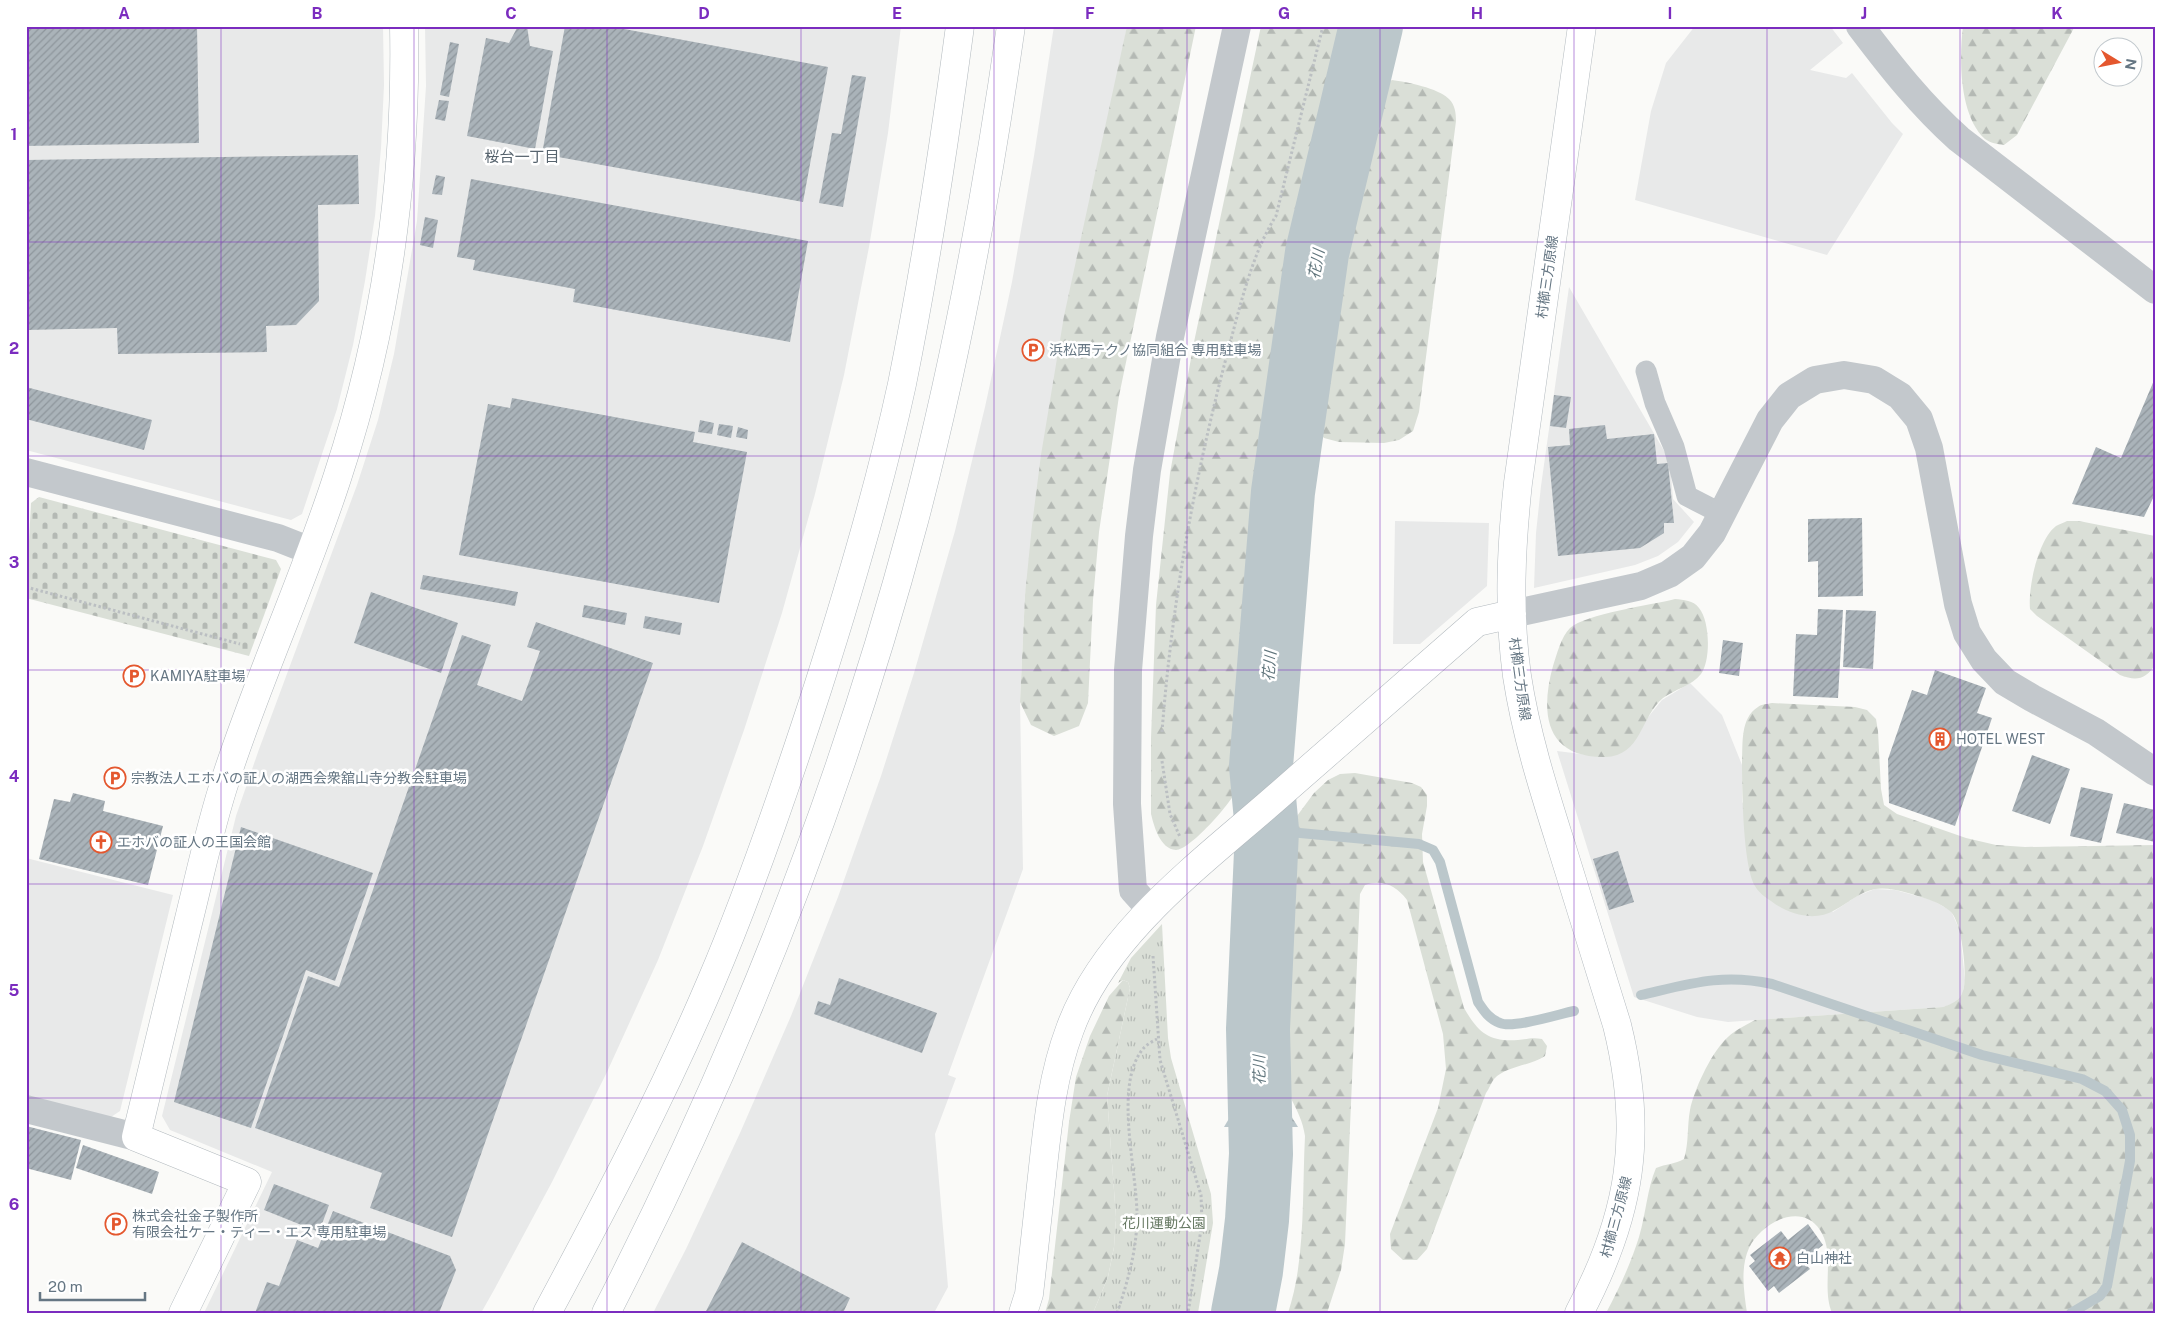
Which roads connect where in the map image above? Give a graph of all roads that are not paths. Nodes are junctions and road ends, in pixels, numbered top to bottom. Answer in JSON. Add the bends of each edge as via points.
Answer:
{"nodes":[{"id":1,"x":404,"y":26,"type":"edge"},
{"id":2,"x":960,"y":26,"type":"edge"},
{"id":3,"x":1011,"y":26,"type":"edge"},
{"id":4,"x":1237,"y":26,"type":"edge"},
{"id":5,"x":1582,"y":26,"type":"edge"},
{"id":6,"x":1860,"y":26,"type":"edge"},
{"id":7,"x":2155,"y":290,"type":"edge"},
{"id":8,"x":1646,"y":371,"type":"dead end"},
{"id":9,"x":26,"y":472,"type":"edge"},
{"id":10,"x":1722,"y":514,"type":"junction"},
{"id":11,"x":311,"y":551,"type":"junction"},
{"id":12,"x":1512,"y":614,"type":"junction"},
{"id":13,"x":2155,"y":772,"type":"edge"},
{"id":14,"x":1151,"y":910,"type":"junction"},
{"id":15,"x":26,"y":1109,"type":"edge"},
{"id":16,"x":136,"y":1137,"type":"junction"},
{"id":17,"x":183,"y":1313,"type":"edge"},
{"id":18,"x":547,"y":1313,"type":"edge"},
{"id":19,"x":606,"y":1313,"type":"edge"},
{"id":20,"x":1023,"y":1313,"type":"edge"},
{"id":21,"x":1579,"y":1313,"type":"edge"}],
"edges":[{"from":1,"to":11,"type":"street","via":[[402,152],[386,284],[357,414]]},
{"from":2,"to":18,"type":"street","via":[[925,264],[901,387],[837,629],[757,866],[711,982],[659,1096]]},
{"from":3,"to":19,"type":"street","via":[[994,149],[967,292],[917,511],[880,642],[799,882],[752,1000],[702,1116]]},
{"from":4,"to":14,"type":"street","via":[[1170,337],[1139,536],[1128,670],[1127,804],[1133,890]]},
{"from":5,"to":12,"type":"street","name":"村櫛三方原線","via":[[1512,531]]},
{"from":6,"to":7,"type":"street","via":[[1898,78],[1937,120]]},
{"from":8,"to":10,"type":"lane","via":[[1655,403],[1674,447],[1687,496]]},
{"from":9,"to":11,"type":"street","via":[[278,538]]},
{"from":10,"to":12,"type":"street","via":[[1693,557],[1669,574],[1641,586]]},
{"from":10,"to":13,"type":"street","via":[[1770,420],[1789,396],[1815,380],[1844,375],[1874,380],[1900,396],[1919,419],[1929,448],[1958,604],[1968,633],[1984,660],[2005,682],[2096,732]]},
{"from":11,"to":16,"type":"street","via":[[226,777]]},
{"from":12,"to":14,"type":"street","via":[[1478,622]]},
{"from":12,"to":21,"type":"street","name":"村櫛三方原線","via":[[1517,676],[1535,760],[1617,1025],[1630,1093],[1630,1163],[1624,1197],[1604,1264]]},
{"from":14,"to":20,"type":"street","via":[[1117,946],[1091,985],[1070,1028],[1056,1072]]},
{"from":15,"to":16,"type":"street"},
{"from":16,"to":17,"type":"street","via":[[247,1182]]}]}
